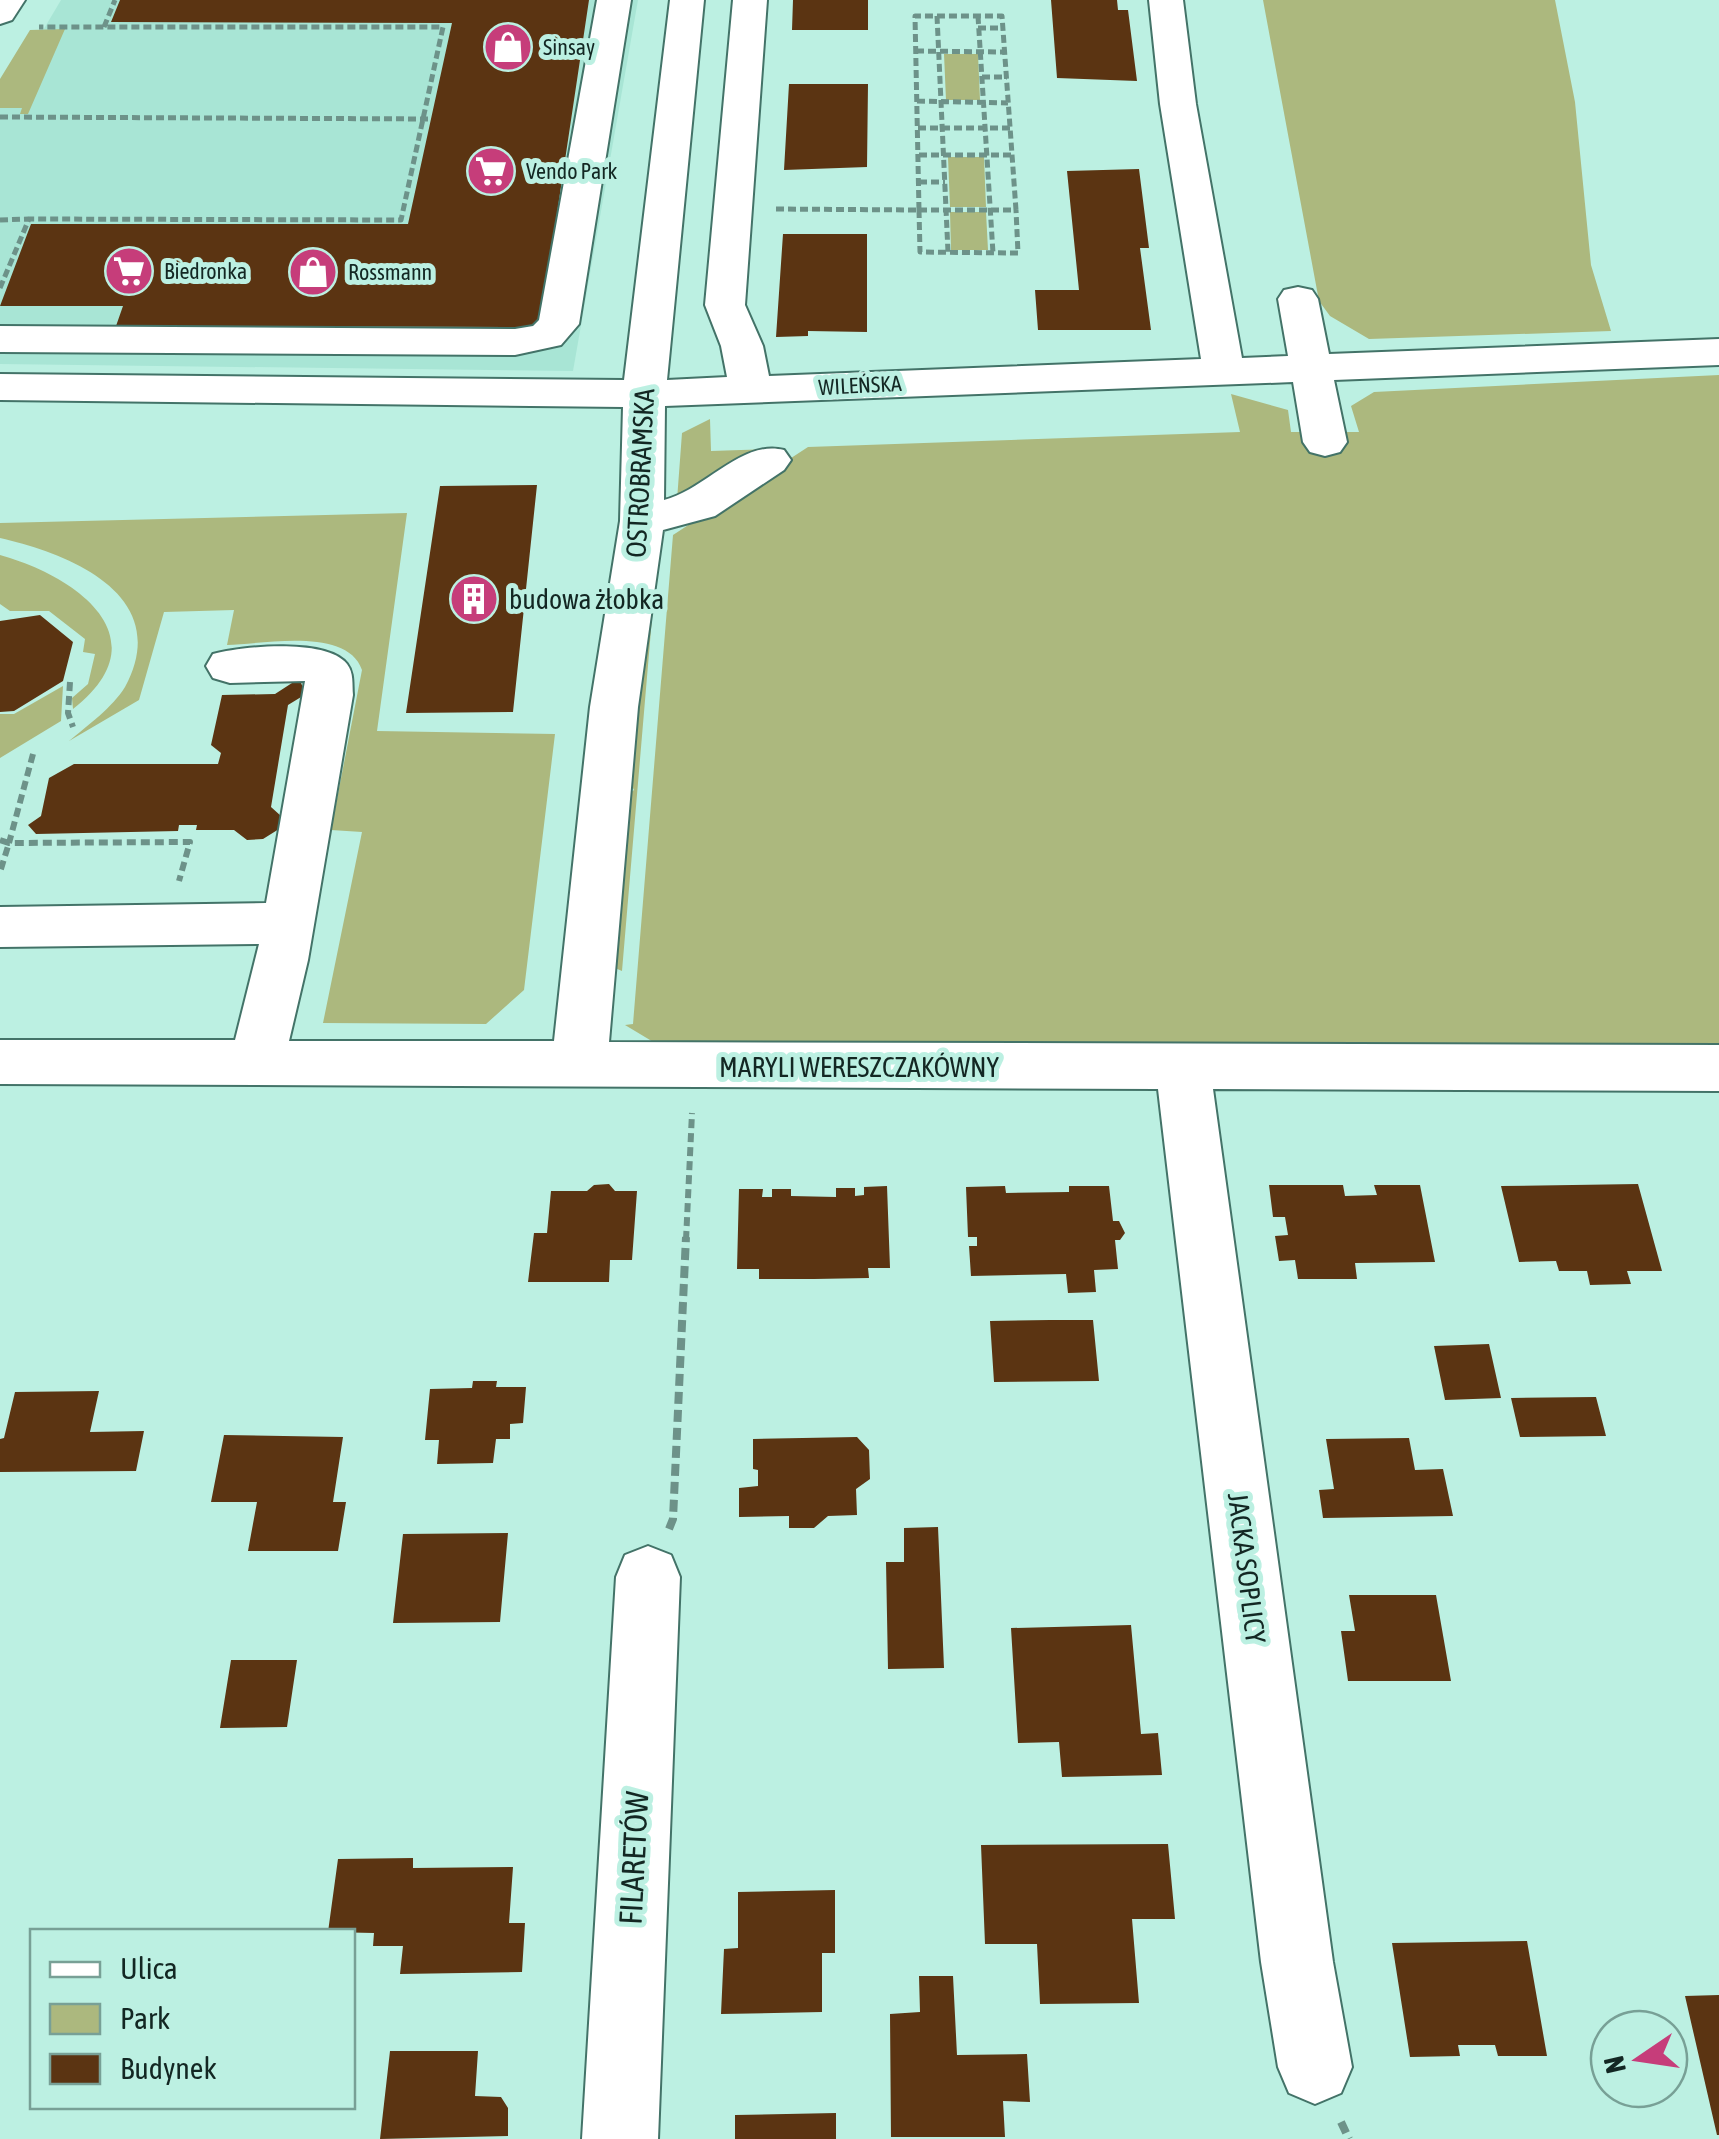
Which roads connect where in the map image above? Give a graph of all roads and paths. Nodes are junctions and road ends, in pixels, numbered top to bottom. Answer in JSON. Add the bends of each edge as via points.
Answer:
{"nodes":[{"id":1,"x":115,"y":0,"type":"edge"},
{"id":2,"x":614,"y":0,"type":"edge"},
{"id":3,"x":688,"y":0,"type":"edge"},
{"id":4,"x":750,"y":0,"type":"edge"},
{"id":5,"x":1166,"y":0,"type":"edge"},
{"id":6,"x":12,"y":13,"type":"edge"},
{"id":7,"x":936,"y":16,"type":"junction"},
{"id":8,"x":978,"y":16,"type":"junction"},
{"id":9,"x":104,"y":27,"type":"junction"},
{"id":10,"x":978,"y":28,"type":"junction"},
{"id":11,"x":1003,"y":28,"type":"junction"},
{"id":12,"x":916,"y":51,"type":"junction"},
{"id":13,"x":938,"y":52,"type":"junction"},
{"id":14,"x":980,"y":52,"type":"junction"},
{"id":15,"x":1005,"y":52,"type":"junction"},
{"id":16,"x":982,"y":77,"type":"junction"},
{"id":17,"x":1007,"y":77,"type":"junction"},
{"id":18,"x":918,"y":101,"type":"junction"},
{"id":19,"x":940,"y":102,"type":"junction"},
{"id":20,"x":983,"y":102,"type":"junction"},
{"id":21,"x":1008,"y":103,"type":"junction"},
{"id":22,"x":0,"y":117,"type":"edge"},
{"id":23,"x":423,"y":119,"type":"junction"},
{"id":24,"x":431,"y":119,"type":"dead end"},
{"id":25,"x":918,"y":128,"type":"junction"},
{"id":26,"x":942,"y":128,"type":"junction"},
{"id":27,"x":985,"y":128,"type":"junction"},
{"id":28,"x":1010,"y":128,"type":"junction"},
{"id":29,"x":918,"y":154,"type":"junction"},
{"id":30,"x":943,"y":154,"type":"junction"},
{"id":31,"x":986,"y":155,"type":"junction"},
{"id":32,"x":1012,"y":155,"type":"junction"},
{"id":33,"x":920,"y":182,"type":"junction"},
{"id":34,"x":944,"y":182,"type":"junction"},
{"id":35,"x":734,"y":209,"type":"junction"},
{"id":36,"x":920,"y":210,"type":"junction"},
{"id":37,"x":946,"y":210,"type":"junction"},
{"id":38,"x":990,"y":210,"type":"junction"},
{"id":39,"x":1016,"y":210,"type":"junction"},
{"id":40,"x":29,"y":219,"type":"junction"},
{"id":41,"x":0,"y":220,"type":"edge"},
{"id":42,"x":948,"y":252,"type":"junction"},
{"id":43,"x":993,"y":252,"type":"junction"},
{"id":44,"x":0,"y":288,"type":"edge"},
{"id":45,"x":1298,"y":298,"type":"dead end"},
{"id":46,"x":0,"y":316,"type":"edge"},
{"id":47,"x":105,"y":316,"type":"dead end"},
{"id":48,"x":0,"y":339,"type":"edge"},
{"id":49,"x":1719,"y":352,"type":"edge"},
{"id":50,"x":1313,"y":368,"type":"junction"},
{"id":51,"x":1224,"y":374,"type":"junction"},
{"id":52,"x":0,"y":387,"type":"edge"},
{"id":53,"x":751,"y":390,"type":"junction"},
{"id":54,"x":644,"y":394,"type":"junction"},
{"id":55,"x":1325,"y":442,"type":"dead end"},
{"id":56,"x":770,"y":460,"type":"dead end"},
{"id":57,"x":642,"y":521,"type":"junction"},
{"id":58,"x":230,"y":666,"type":"dead end"},
{"id":59,"x":70,"y":682,"type":"dead end"},
{"id":60,"x":73,"y":728,"type":"dead end"},
{"id":61,"x":33,"y":754,"type":"dead end"},
{"id":62,"x":0,"y":840,"type":"edge"},
{"id":63,"x":9,"y":843,"type":"junction"},
{"id":64,"x":0,"y":872,"type":"edge"},
{"id":65,"x":178,"y":887,"type":"dead end"},
{"id":66,"x":0,"y":927,"type":"edge"},
{"id":67,"x":285,"y":942,"type":"junction"},
{"id":68,"x":0,"y":959,"type":"edge"},
{"id":69,"x":0,"y":1062,"type":"edge"},
{"id":70,"x":257,"y":1062,"type":"junction"},
{"id":71,"x":579,"y":1065,"type":"junction"},
{"id":72,"x":695,"y":1067,"type":"junction"},
{"id":73,"x":1183,"y":1068,"type":"junction"},
{"id":74,"x":1719,"y":1068,"type":"edge"},
{"id":75,"x":648,"y":1577,"type":"joint"},
{"id":76,"x":1316,"y":2067,"type":"dead end"},
{"id":77,"x":620,"y":2139,"type":"edge"}],
"edges":[{"from":1,"to":9,"type":"path"},
{"from":2,"to":48,"type":"street","via":[[559,324],[546,336],[514,342]]},
{"from":3,"to":54,"type":"street","name":"OSTROBRAMSKA"},
{"from":4,"to":35,"type":"street"},
{"from":5,"to":51,"type":"street"},
{"from":6,"to":9,"type":"path"},
{"from":7,"to":8,"type":"path"},
{"from":7,"to":12,"type":"path","via":[[915,16]]},
{"from":7,"to":13,"type":"path"},
{"from":8,"to":10,"type":"path"},
{"from":8,"to":11,"type":"path","via":[[1002,16]]},
{"from":9,"to":23,"type":"path","via":[[442,27]]},
{"from":10,"to":11,"type":"path"},
{"from":10,"to":14,"type":"path"},
{"from":11,"to":15,"type":"path"},
{"from":12,"to":13,"type":"path"},
{"from":12,"to":18,"type":"path"},
{"from":13,"to":14,"type":"path"},
{"from":13,"to":19,"type":"path"},
{"from":14,"to":15,"type":"path"},
{"from":14,"to":16,"type":"path"},
{"from":15,"to":17,"type":"path"},
{"from":16,"to":17,"type":"path"},
{"from":16,"to":20,"type":"path"},
{"from":17,"to":21,"type":"path"},
{"from":18,"to":19,"type":"path"},
{"from":18,"to":25,"type":"path"},
{"from":19,"to":20,"type":"path"},
{"from":19,"to":26,"type":"path"},
{"from":20,"to":21,"type":"path"},
{"from":20,"to":27,"type":"path"},
{"from":21,"to":28,"type":"path"},
{"from":22,"to":23,"type":"path"},
{"from":23,"to":24,"type":"path"},
{"from":23,"to":40,"type":"path","via":[[400,220]]},
{"from":25,"to":26,"type":"path"},
{"from":25,"to":29,"type":"path"},
{"from":26,"to":27,"type":"path"},
{"from":26,"to":30,"type":"path"},
{"from":27,"to":28,"type":"path"},
{"from":27,"to":31,"type":"path"},
{"from":28,"to":32,"type":"path"},
{"from":29,"to":30,"type":"path"},
{"from":29,"to":33,"type":"path"},
{"from":30,"to":31,"type":"path"},
{"from":30,"to":34,"type":"path"},
{"from":31,"to":32,"type":"path"},
{"from":31,"to":38,"type":"path"},
{"from":32,"to":39,"type":"path"},
{"from":33,"to":34,"type":"path"},
{"from":33,"to":36,"type":"path"},
{"from":34,"to":37,"type":"path"},
{"from":35,"to":36,"type":"path"},
{"from":35,"to":53,"type":"street","via":[[726,305]]},
{"from":36,"to":37,"type":"path"},
{"from":36,"to":42,"type":"path","via":[[920,252]]},
{"from":37,"to":38,"type":"path"},
{"from":37,"to":42,"type":"path"},
{"from":38,"to":39,"type":"path"},
{"from":38,"to":43,"type":"path"},
{"from":39,"to":43,"type":"path","via":[[1018,253]]},
{"from":40,"to":41,"type":"path"},
{"from":40,"to":44,"type":"path"},
{"from":42,"to":43,"type":"path"},
{"from":45,"to":50,"type":"street"},
{"from":46,"to":47,"type":"street"},
{"from":49,"to":50,"type":"street","name":"WILEŃSKA"},
{"from":50,"to":51,"type":"street","name":"WILEŃSKA"},
{"from":50,"to":55,"type":"street"},
{"from":51,"to":53,"type":"street","name":"WILEŃSKA"},
{"from":52,"to":54,"type":"street","name":"WILEŃSKA"},
{"from":53,"to":54,"type":"street","name":"WILEŃSKA"},
{"from":54,"to":57,"type":"street","name":"OSTROBRAMSKA"},
{"from":56,"to":57,"type":"street","via":[[699,506]]},
{"from":57,"to":71,"type":"street","name":"OSTROBRAMSKA","via":[[614,707]]},
{"from":58,"to":67,"type":"street","via":[[313,664],[328,672],[330,695]]},
{"from":59,"to":60,"type":"path"},
{"from":61,"to":63,"type":"path"},
{"from":62,"to":63,"type":"path"},
{"from":63,"to":64,"type":"path"},
{"from":63,"to":65,"type":"path","via":[[190,842]]},
{"from":66,"to":67,"type":"street"},
{"from":67,"to":68,"type":"street"},
{"from":67,"to":70,"type":"street"},
{"from":69,"to":70,"type":"street","name":"MARYLI WERESZCZAKÓWNY"},
{"from":70,"to":71,"type":"street","name":"MARYLI WERESZCZAKÓWNY"},
{"from":71,"to":72,"type":"street","name":"MARYLI WERESZCZAKÓWNY"},
{"from":72,"to":73,"type":"street","name":"MARYLI WERESZCZAKÓWNY"},
{"from":72,"to":75,"type":"path","via":[[673,1519]]},
{"from":73,"to":74,"type":"street","name":"MARYLI WERESZCZAKÓWNY"},
{"from":73,"to":76,"type":"street","name":"JACKA SOPLICY"},
{"from":75,"to":77,"type":"street","name":"FILARETÓW"}]}
